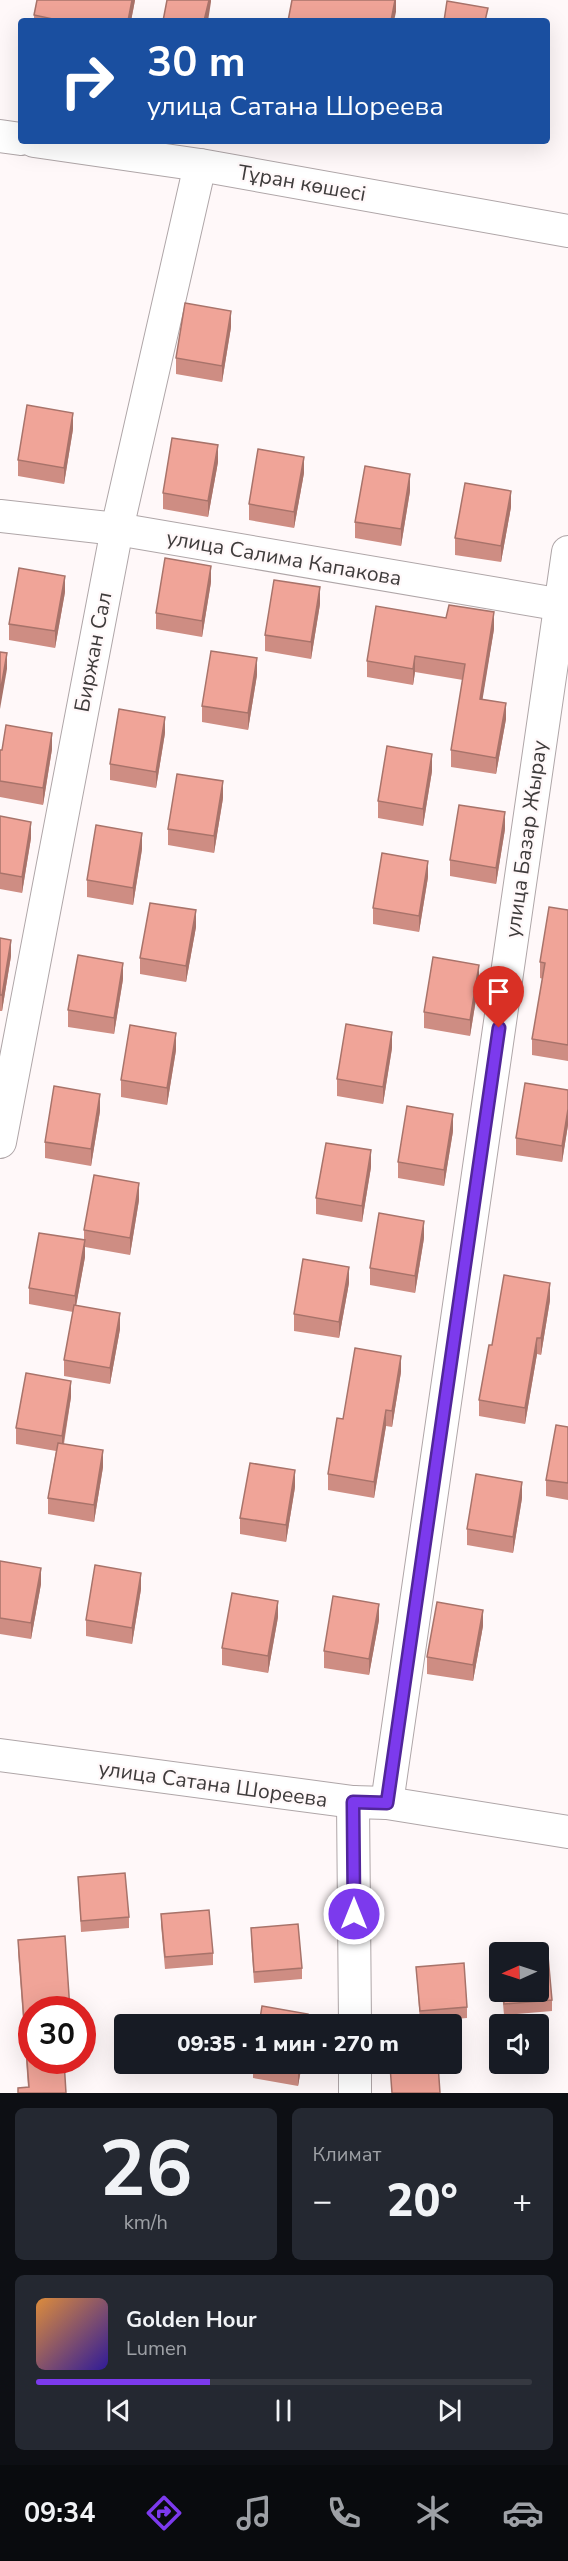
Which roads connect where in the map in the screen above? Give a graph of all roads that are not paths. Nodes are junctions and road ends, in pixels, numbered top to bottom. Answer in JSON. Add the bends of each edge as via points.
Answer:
{"nodes":[{"id":1,"x":0,"y":136,"type":"edge"},
{"id":2,"x":18,"y":139,"type":"edge"},
{"id":3,"x":55,"y":144,"type":"edge"},
{"id":4,"x":200,"y":165,"type":"junction"},
{"id":5,"x":568,"y":231,"type":"edge"},
{"id":6,"x":0,"y":516,"type":"edge"},
{"id":7,"x":117,"y":529,"type":"junction"},
{"id":8,"x":568,"y":552,"type":"edge"},
{"id":9,"x":564,"y":606,"type":"edge"},
{"id":10,"x":0,"y":1142,"type":"edge"},
{"id":11,"x":0,"y":1755,"type":"edge"},
{"id":12,"x":353,"y":1802,"type":"junction"},
{"id":13,"x":387,"y":1803,"type":"junction"},
{"id":14,"x":568,"y":1832,"type":"edge"},
{"id":15,"x":355,"y":2014,"type":"edge"},
{"id":16,"x":355,"y":2074,"type":"edge"},
{"id":17,"x":356,"y":2093,"type":"edge"}],
"edges":[{"from":1,"to":2,"type":"street"},
{"from":3,"to":4,"type":"street","name":"Тұран көшесі"},
{"from":4,"to":5,"type":"street","name":"Тұран көшесі"},
{"from":4,"to":7,"type":"street","name":"Биржан Сал"},
{"from":6,"to":7,"type":"street","name":"улица Салима Капакова"},
{"from":7,"to":9,"type":"street","name":"улица Салима Капакова"},
{"from":7,"to":10,"type":"street","name":"Биржан Сал"},
{"from":8,"to":9,"type":"street","name":"улица Базар Жырау"},
{"from":9,"to":13,"type":"street","name":"улица Базар Жырау"},
{"from":11,"to":12,"type":"street","name":"улица Сатана Шореева"},
{"from":12,"to":13,"type":"street","name":"улица Сатана Шореева"},
{"from":12,"to":15,"type":"street"},
{"from":13,"to":14,"type":"street","name":"улица Сатана Шореева"},
{"from":16,"to":17,"type":"street"}]}
